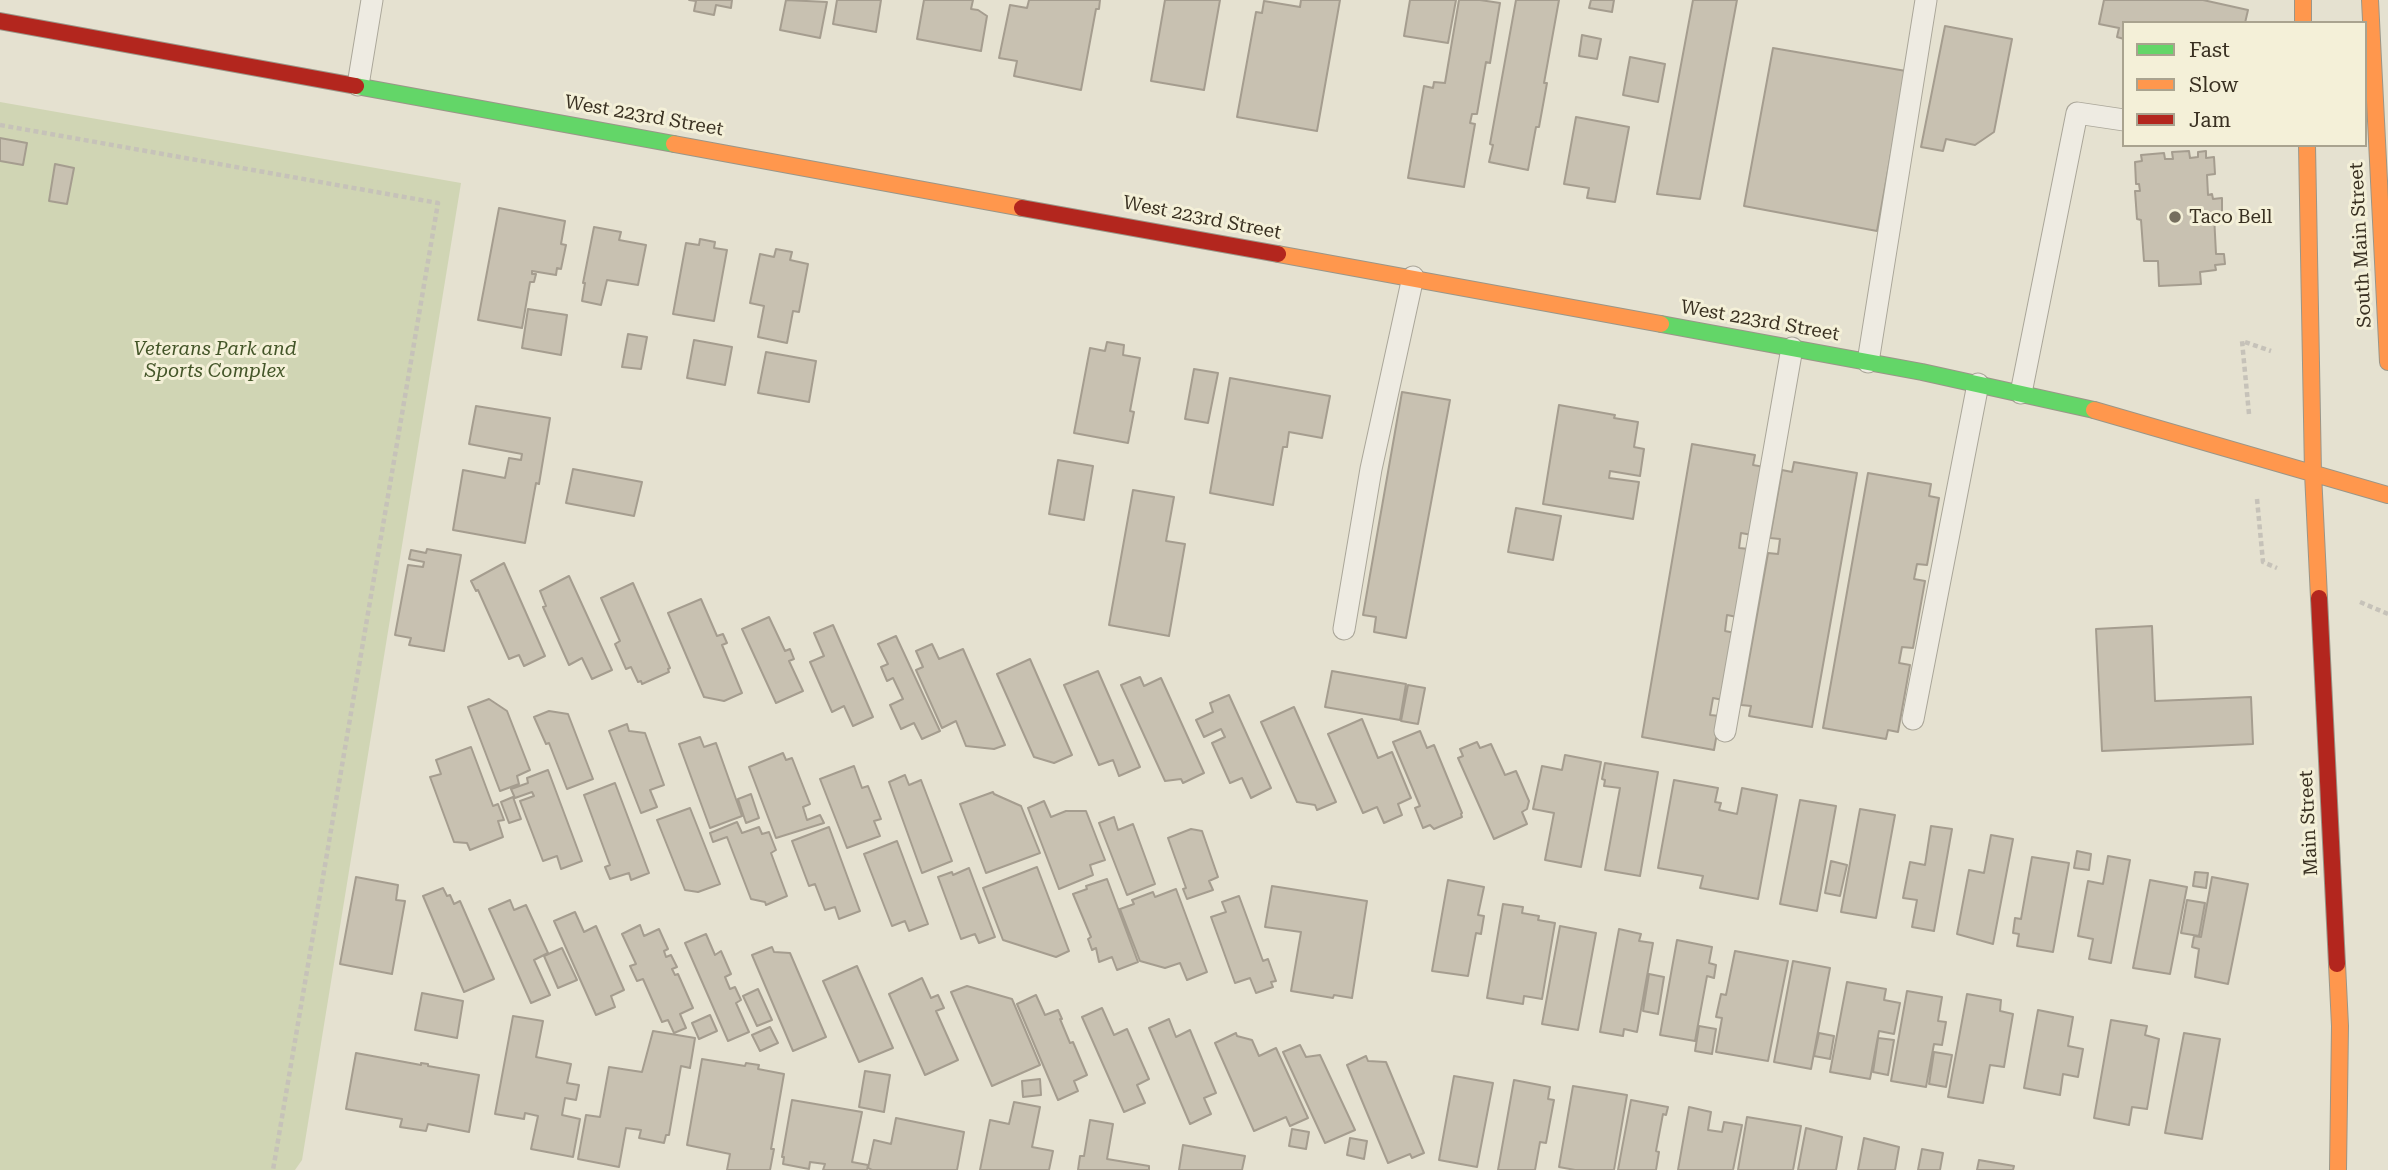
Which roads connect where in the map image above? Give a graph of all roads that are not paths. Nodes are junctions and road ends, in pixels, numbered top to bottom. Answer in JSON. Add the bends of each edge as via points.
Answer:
{"nodes":[{"id":1,"x":372,"y":0,"type":"edge"},
{"id":2,"x":1926,"y":0,"type":"edge"},
{"id":3,"x":2303,"y":0,"type":"edge"},
{"id":4,"x":2370,"y":0,"type":"edge"},
{"id":5,"x":0,"y":21,"type":"edge"},
{"id":6,"x":2304,"y":21,"type":"edge"},
{"id":7,"x":358,"y":85,"type":"junction"},
{"id":8,"x":2376,"y":86,"type":"edge"},
{"id":9,"x":2122,"y":120,"type":"edge"},
{"id":10,"x":2306,"y":147,"type":"edge"},
{"id":11,"x":1413,"y":277,"type":"junction"},
{"id":12,"x":1792,"y":348,"type":"junction"},
{"id":13,"x":1868,"y":362,"type":"junction"},
{"id":14,"x":2388,"y":362,"type":"edge"},
{"id":15,"x":1978,"y":384,"type":"junction"},
{"id":16,"x":2021,"y":393,"type":"junction"},
{"id":17,"x":2313,"y":474,"type":"junction"},
{"id":18,"x":2388,"y":495,"type":"edge"},
{"id":19,"x":1344,"y":629,"type":"dead end"},
{"id":20,"x":1913,"y":719,"type":"dead end"},
{"id":21,"x":1725,"y":730,"type":"dead end"},
{"id":22,"x":2338,"y":1170,"type":"edge"}],
"edges":[{"from":1,"to":7,"type":"lane"},
{"from":2,"to":13,"type":"lane"},
{"from":3,"to":6,"type":"main road"},
{"from":4,"to":8,"type":"main road","name":"South Main Street"},
{"from":5,"to":7,"type":"main road","name":"West 223rd Street"},
{"from":7,"to":11,"type":"main road","name":"West 223rd Street"},
{"from":8,"to":14,"type":"main road","name":"South Main Street"},
{"from":9,"to":16,"type":"lane","via":[[2077,113]]},
{"from":10,"to":17,"type":"main road"},
{"from":11,"to":12,"type":"main road","name":"West 223rd Street"},
{"from":11,"to":19,"type":"lane","via":[[1371,469]]},
{"from":12,"to":13,"type":"main road","name":"West 223rd Street"},
{"from":12,"to":21,"type":"lane"},
{"from":13,"to":15,"type":"main road","name":"West 223rd Street"},
{"from":15,"to":16,"type":"main road","name":"West 223rd Street"},
{"from":15,"to":20,"type":"lane"},
{"from":16,"to":17,"type":"main road","name":"West 223rd Street"},
{"from":17,"to":18,"type":"main road","name":"West 223rd Street"},
{"from":17,"to":22,"type":"main road","name":"Main Street","via":[[2340,1026]]}]}
